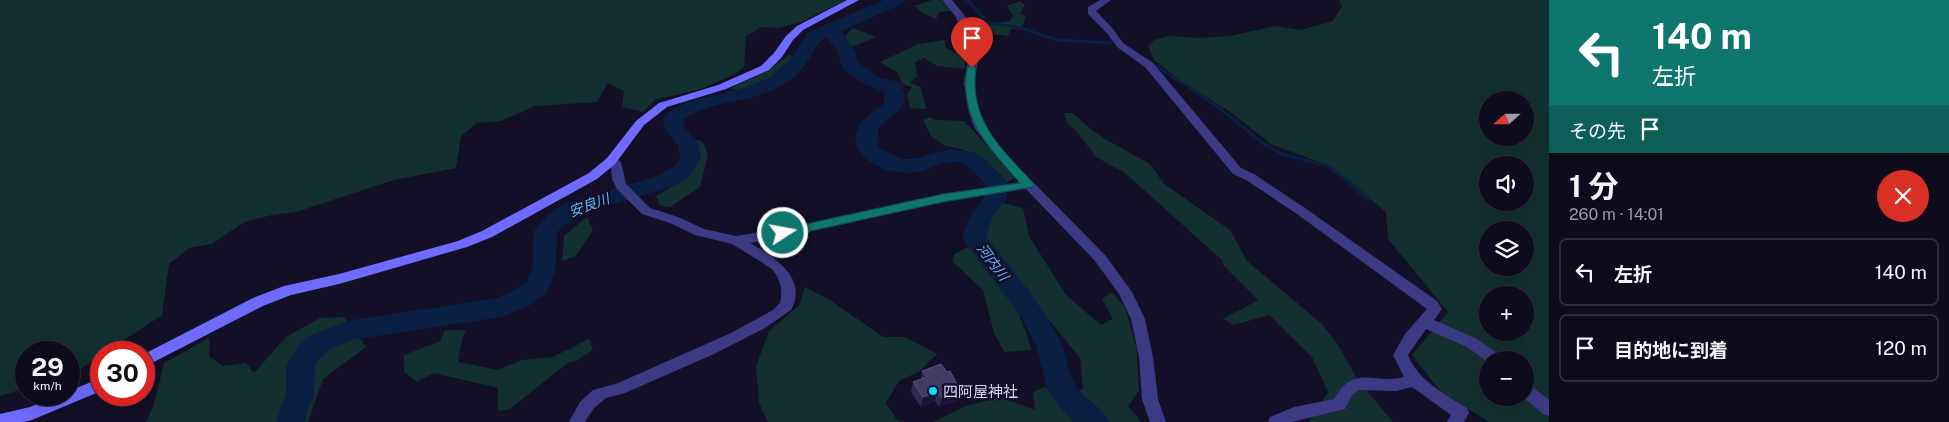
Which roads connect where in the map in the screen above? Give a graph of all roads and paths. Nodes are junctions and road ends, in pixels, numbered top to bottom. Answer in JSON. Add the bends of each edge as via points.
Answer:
{"nodes":[{"id":1,"x":854,"y":0,"type":"edge"},
{"id":2,"x":947,"y":0,"type":"edge"},
{"id":3,"x":1106,"y":0,"type":"edge"},
{"id":4,"x":611,"y":161,"type":"junction"},
{"id":5,"x":1028,"y":185,"type":"junction"},
{"id":6,"x":736,"y":241,"type":"junction"},
{"id":7,"x":1425,"y":322,"type":"junction"},
{"id":8,"x":1482,"y":351,"type":"edge"},
{"id":9,"x":155,"y":356,"type":"edge"},
{"id":10,"x":1414,"y":380,"type":"junction"},
{"id":11,"x":90,"y":389,"type":"edge"},
{"id":12,"x":1534,"y":396,"type":"edge"},
{"id":13,"x":1549,"y":409,"type":"edge"},
{"id":14,"x":0,"y":421,"type":"edge"},
{"id":15,"x":578,"y":422,"type":"edge"},
{"id":16,"x":1158,"y":422,"type":"edge"},
{"id":17,"x":1276,"y":422,"type":"edge"},
{"id":18,"x":1455,"y":422,"type":"edge"}],
"edges":[{"from":1,"to":4,"type":"street","via":[[800,28],[765,68],[722,87],[663,105],[640,123]]},
{"from":2,"to":5,"type":"street","via":[[960,16],[974,53],[969,83],[980,127]]},
{"from":3,"to":7,"type":"street","via":[[1091,12],[1120,45],[1148,65],[1230,165],[1301,210],[1432,305],[1435,310]]},
{"from":4,"to":6,"type":"street","via":[[617,165],[621,186],[646,211],[700,232]]},
{"from":4,"to":9,"type":"street","via":[[593,176],[487,234],[339,279],[289,290],[258,302]]},
{"from":5,"to":6,"type":"street","via":[[943,198]]},
{"from":5,"to":16,"type":"street","via":[[1100,258],[1125,292],[1138,319],[1150,398]]},
{"from":6,"to":15,"type":"street","via":[[779,268],[788,286],[786,306],[748,330],[680,364],[618,390],[599,394],[585,406]]},
{"from":7,"to":8,"type":"street"},
{"from":7,"to":10,"type":"street","via":[[1400,355]]},
{"from":10,"to":17,"type":"street","via":[[1396,386],[1356,384],[1339,404],[1294,414]]},
{"from":10,"to":18,"type":"street","via":[[1461,413]]},
{"from":11,"to":14,"type":"street","via":[[32,413]]},
{"from":12,"to":13,"type":"street"}]}
